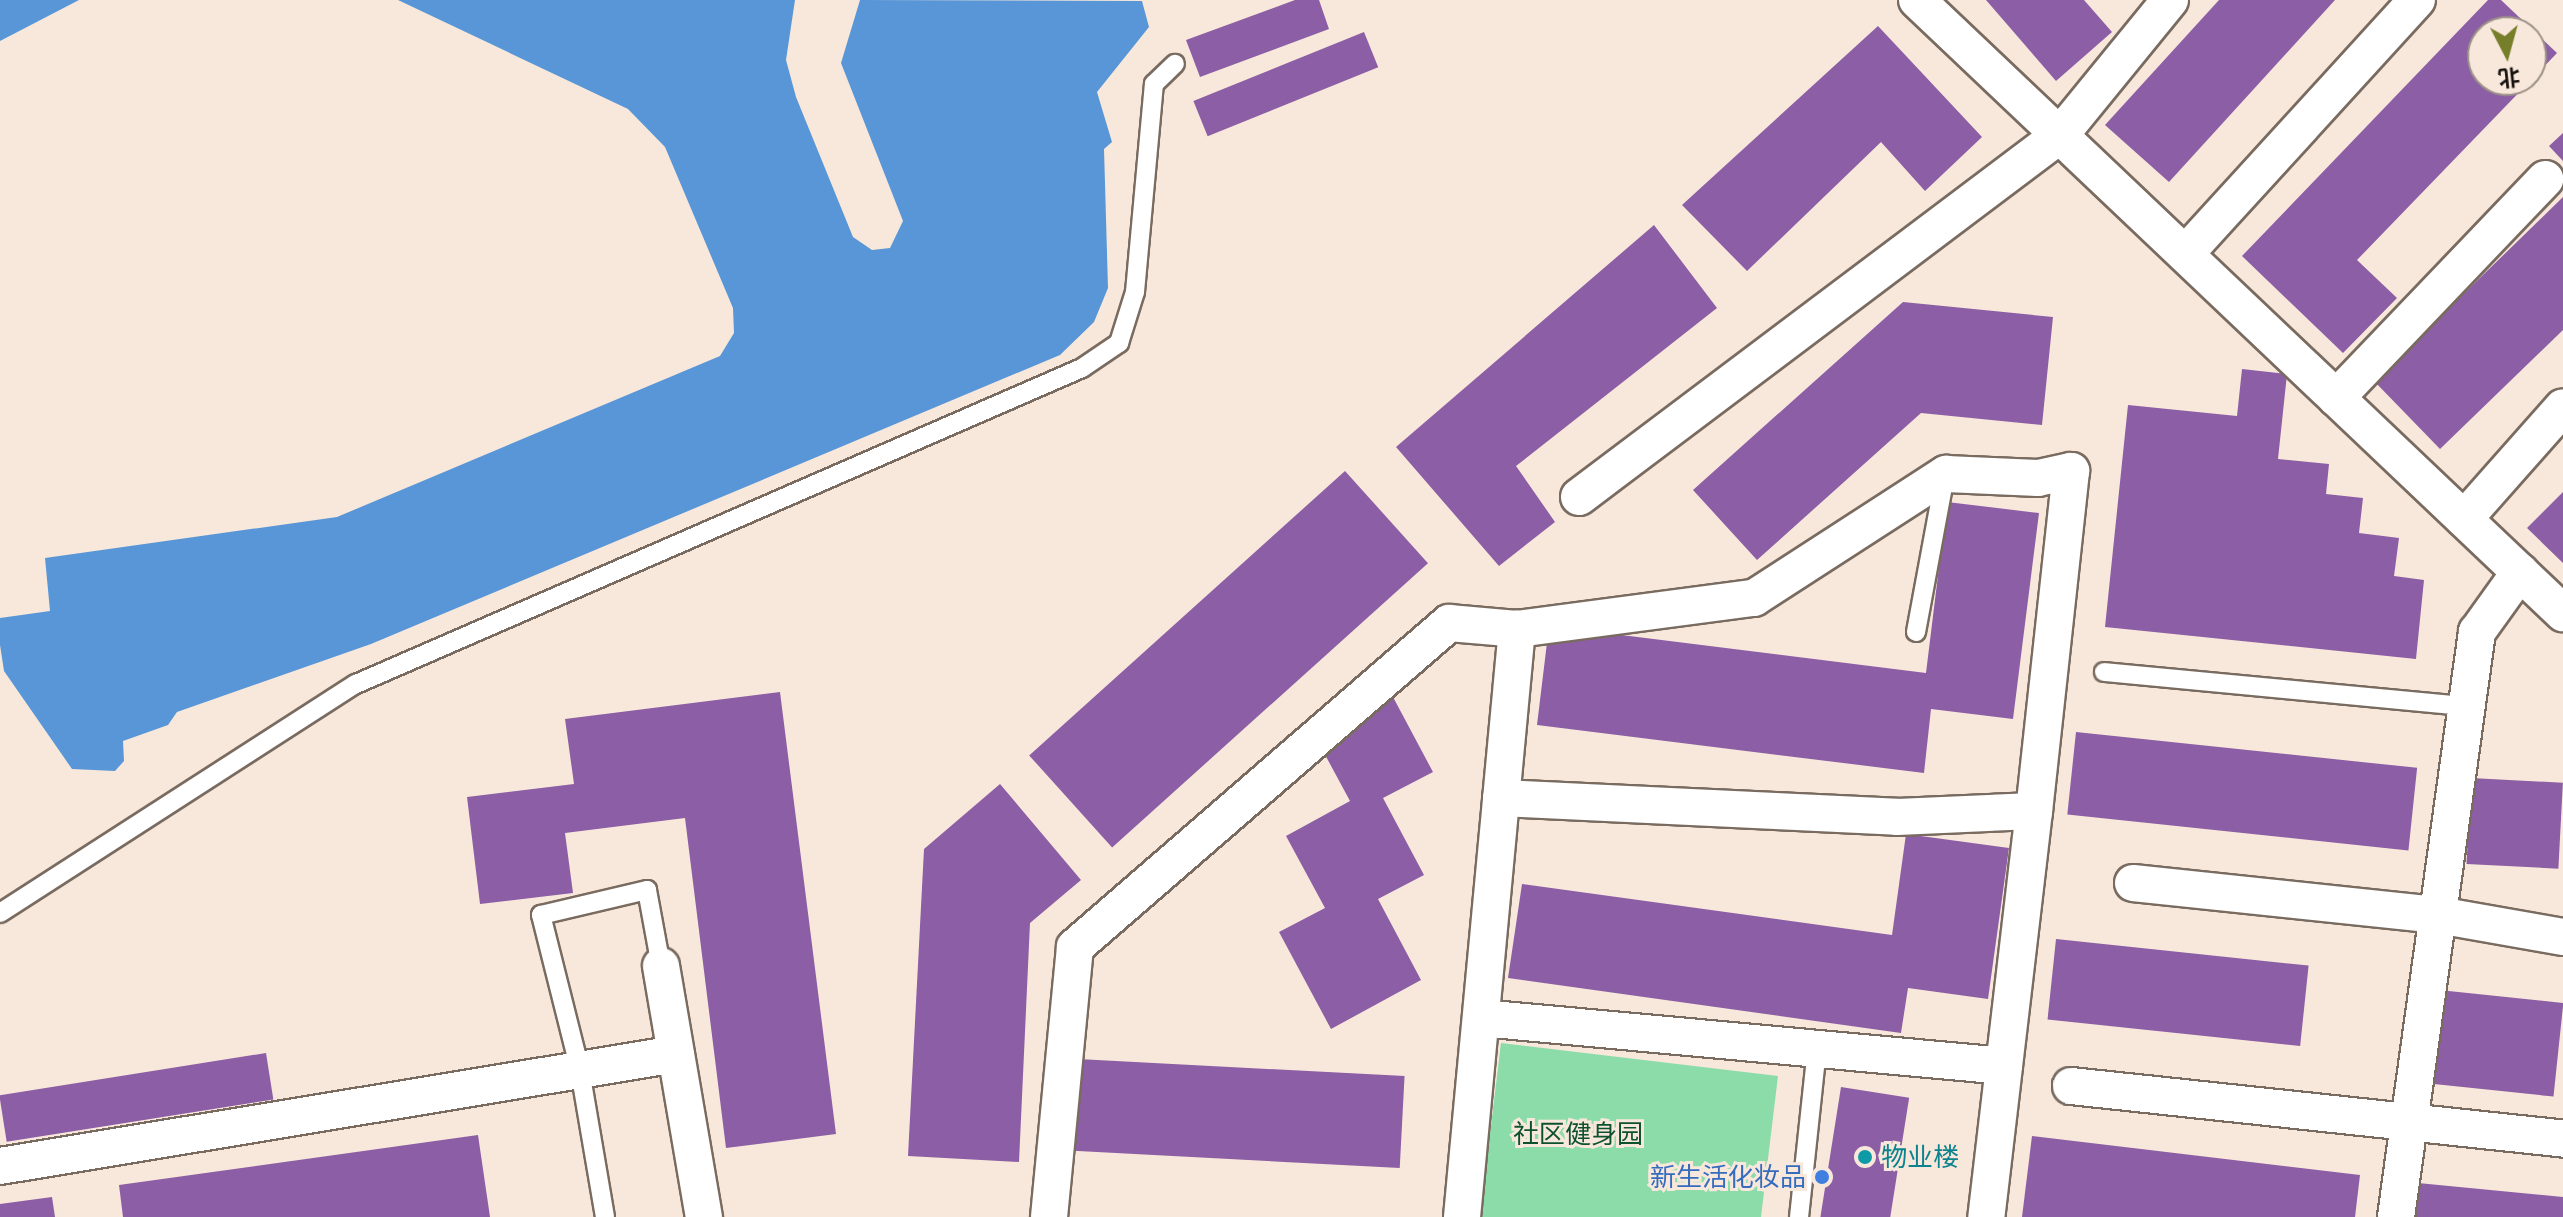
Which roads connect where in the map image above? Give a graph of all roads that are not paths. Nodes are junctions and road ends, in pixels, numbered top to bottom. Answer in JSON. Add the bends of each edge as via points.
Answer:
{"nodes":[{"id":1,"x":1917,"y":0,"type":"edge"},
{"id":2,"x":2170,"y":0,"type":"edge"},
{"id":3,"x":2417,"y":0,"type":"edge"},
{"id":4,"x":1175,"y":64,"type":"dead end"},
{"id":5,"x":2060,"y":135,"type":"junction"},
{"id":6,"x":2545,"y":179,"type":"dead end"},
{"id":7,"x":2185,"y":254,"type":"junction"},
{"id":8,"x":2336,"y":398,"type":"junction"},
{"id":9,"x":2563,"y":407,"type":"edge"},
{"id":10,"x":1946,"y":474,"type":"junction"},
{"id":11,"x":1579,"y":497,"type":"dead end"},
{"id":12,"x":2464,"y":519,"type":"junction"},
{"id":13,"x":2520,"y":572,"type":"junction"},
{"id":14,"x":2563,"y":613,"type":"edge"},
{"id":15,"x":1517,"y":629,"type":"junction"},
{"id":16,"x":1916,"y":632,"type":"dead end"},
{"id":17,"x":2104,"y":672,"type":"dead end"},
{"id":18,"x":2467,"y":706,"type":"junction"},
{"id":19,"x":1501,"y":798,"type":"junction"},
{"id":20,"x":2034,"y":811,"type":"junction"},
{"id":21,"x":2133,"y":883,"type":"dead end"},
{"id":22,"x":0,"y":913,"type":"edge"},
{"id":23,"x":2438,"y":915,"type":"junction"},
{"id":24,"x":2563,"y":937,"type":"edge"},
{"id":25,"x":661,"y":966,"type":"joint"},
{"id":26,"x":1481,"y":1018,"type":"junction"},
{"id":27,"x":1817,"y":1049,"type":"junction"},
{"id":28,"x":676,"y":1054,"type":"junction"},
{"id":29,"x":2004,"y":1066,"type":"junction"},
{"id":30,"x":580,"y":1070,"type":"junction"},
{"id":31,"x":2071,"y":1086,"type":"dead end"},
{"id":32,"x":2409,"y":1122,"type":"junction"},
{"id":33,"x":2563,"y":1139,"type":"edge"},
{"id":34,"x":0,"y":1166,"type":"edge"},
{"id":35,"x":605,"y":1217,"type":"edge"},
{"id":36,"x":704,"y":1217,"type":"edge"},
{"id":37,"x":1049,"y":1217,"type":"edge"},
{"id":38,"x":1462,"y":1217,"type":"edge"},
{"id":39,"x":1799,"y":1217,"type":"edge"},
{"id":40,"x":1986,"y":1217,"type":"edge"},
{"id":41,"x":2396,"y":1217,"type":"edge"}],
"edges":[{"from":1,"to":5,"type":"street"},
{"from":2,"to":5,"type":"street"},
{"from":3,"to":7,"type":"street"},
{"from":4,"to":22,"type":"lane","via":[[1154,84],[1135,292],[1119,343],[1082,368],[356,684]]},
{"from":5,"to":7,"type":"street"},
{"from":5,"to":11,"type":"street"},
{"from":6,"to":8,"type":"street"},
{"from":7,"to":8,"type":"street"},
{"from":8,"to":12,"type":"street"},
{"from":9,"to":12,"type":"street"},
{"from":10,"to":15,"type":"street","via":[[1754,598]]},
{"from":10,"to":16,"type":"lane"},
{"from":10,"to":20,"type":"street","via":[[2038,478],[2071,471]]},
{"from":12,"to":13,"type":"street"},
{"from":13,"to":14,"type":"street"},
{"from":13,"to":18,"type":"street","via":[[2477,632]]},
{"from":15,"to":19,"type":"street"},
{"from":15,"to":37,"type":"street","via":[[1449,623],[1075,947]]},
{"from":17,"to":18,"type":"lane"},
{"from":18,"to":23,"type":"street"},
{"from":19,"to":20,"type":"street","via":[[1897,817]]},
{"from":19,"to":26,"type":"street"},
{"from":20,"to":29,"type":"street"},
{"from":21,"to":23,"type":"street"},
{"from":23,"to":24,"type":"street"},
{"from":23,"to":32,"type":"street"},
{"from":25,"to":28,"type":"street"},
{"from":25,"to":30,"type":"lane","via":[[647,890],[541,915]]},
{"from":26,"to":27,"type":"street"},
{"from":26,"to":38,"type":"street"},
{"from":27,"to":29,"type":"street"},
{"from":27,"to":39,"type":"lane"},
{"from":28,"to":30,"type":"street"},
{"from":28,"to":36,"type":"street"},
{"from":29,"to":40,"type":"street"},
{"from":30,"to":34,"type":"street"},
{"from":30,"to":35,"type":"lane"},
{"from":31,"to":32,"type":"street"},
{"from":32,"to":33,"type":"street"},
{"from":32,"to":41,"type":"street"}]}
